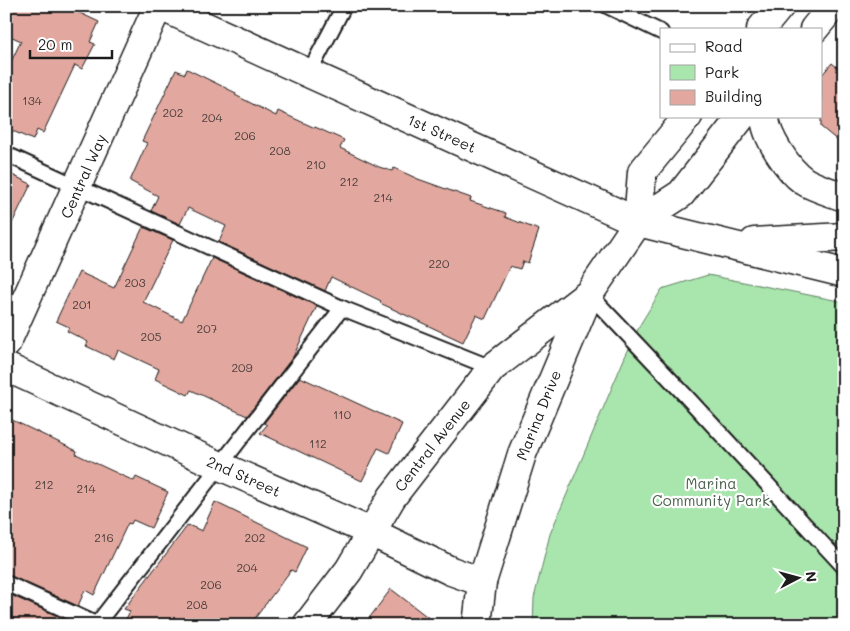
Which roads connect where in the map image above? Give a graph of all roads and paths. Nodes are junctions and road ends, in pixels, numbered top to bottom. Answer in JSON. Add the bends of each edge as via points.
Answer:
{"nodes":[{"id":1,"x":159,"y":6,"type":"edge"},
{"id":2,"x":344,"y":6,"type":"edge"},
{"id":3,"x":607,"y":6,"type":"edge"},
{"id":4,"x":780,"y":6,"type":"edge"},
{"id":5,"x":832,"y":6,"type":"edge"},
{"id":6,"x":762,"y":28,"type":"edge"},
{"id":7,"x":815,"y":28,"type":"edge"},
{"id":8,"x":660,"y":32,"type":"edge"},
{"id":9,"x":309,"y":73,"type":"junction"},
{"id":10,"x":686,"y":118,"type":"edge"},
{"id":11,"x":740,"y":118,"type":"edge"},
{"id":12,"x":765,"y":118,"type":"edge"},
{"id":13,"x":6,"y":154,"type":"edge"},
{"id":14,"x":78,"y":188,"type":"junction"},
{"id":15,"x":844,"y":198,"type":"edge"},
{"id":16,"x":638,"y":222,"type":"junction"},
{"id":17,"x":844,"y":237,"type":"edge"},
{"id":18,"x":730,"y":243,"type":"junction"},
{"id":19,"x":844,"y":273,"type":"edge"},
{"id":20,"x":588,"y":294,"type":"junction"},
{"id":21,"x":342,"y":308,"type":"junction"},
{"id":22,"x":6,"y":344,"type":"edge"},
{"id":23,"x":6,"y":366,"type":"edge"},
{"id":24,"x":492,"y":368,"type":"junction"},
{"id":25,"x":220,"y":466,"type":"junction"},
{"id":26,"x":371,"y":532,"type":"junction"},
{"id":27,"x":844,"y":567,"type":"edge"},
{"id":28,"x":482,"y":582,"type":"junction"},
{"id":29,"x":6,"y":583,"type":"edge"},
{"id":30,"x":96,"y":624,"type":"edge"},
{"id":31,"x":307,"y":625,"type":"edge"},
{"id":32,"x":477,"y":625,"type":"edge"}],
"edges":[{"from":1,"to":9,"type":"street","name":"1st Street"},
{"from":1,"to":14,"type":"street","name":"Central Way"},
{"from":2,"to":9,"type":"lane"},
{"from":3,"to":8,"type":"lane"},
{"from":4,"to":6,"type":"street"},
{"from":5,"to":7,"type":"street"},
{"from":9,"to":16,"type":"street","name":"1st Street"},
{"from":10,"to":16,"type":"street","via":[[642,172]]},
{"from":11,"to":16,"type":"street","name":"Marina Drive","via":[[681,194]]},
{"from":12,"to":15,"type":"street","via":[[770,137],[782,158],[804,181]]},
{"from":13,"to":14,"type":"lane"},
{"from":14,"to":21,"type":"lane"},
{"from":14,"to":22,"type":"street","name":"Central Way"},
{"from":16,"to":18,"type":"street","name":"1st Street"},
{"from":16,"to":20,"type":"street","name":"Marina Drive"},
{"from":17,"to":18,"type":"street","name":"1st Street"},
{"from":18,"to":19,"type":"street","name":"1st Street"},
{"from":20,"to":24,"type":"street","name":"Central Avenue"},
{"from":20,"to":27,"type":"lane"},
{"from":20,"to":28,"type":"street","name":"Marina Drive","via":[[522,454]]},
{"from":21,"to":24,"type":"lane"},
{"from":21,"to":25,"type":"lane"},
{"from":23,"to":25,"type":"street","name":"2nd Street"},
{"from":24,"to":26,"type":"street","name":"Central Avenue","via":[[392,496]]},
{"from":25,"to":26,"type":"street","name":"2nd Street"},
{"from":25,"to":30,"type":"lane"},
{"from":26,"to":28,"type":"street","name":"2nd Street","via":[[451,572]]},
{"from":26,"to":31,"type":"street","name":"Central Avenue","via":[[349,570]]},
{"from":28,"to":32,"type":"street","name":"Marina Drive"},
{"from":29,"to":30,"type":"lane"}]}
